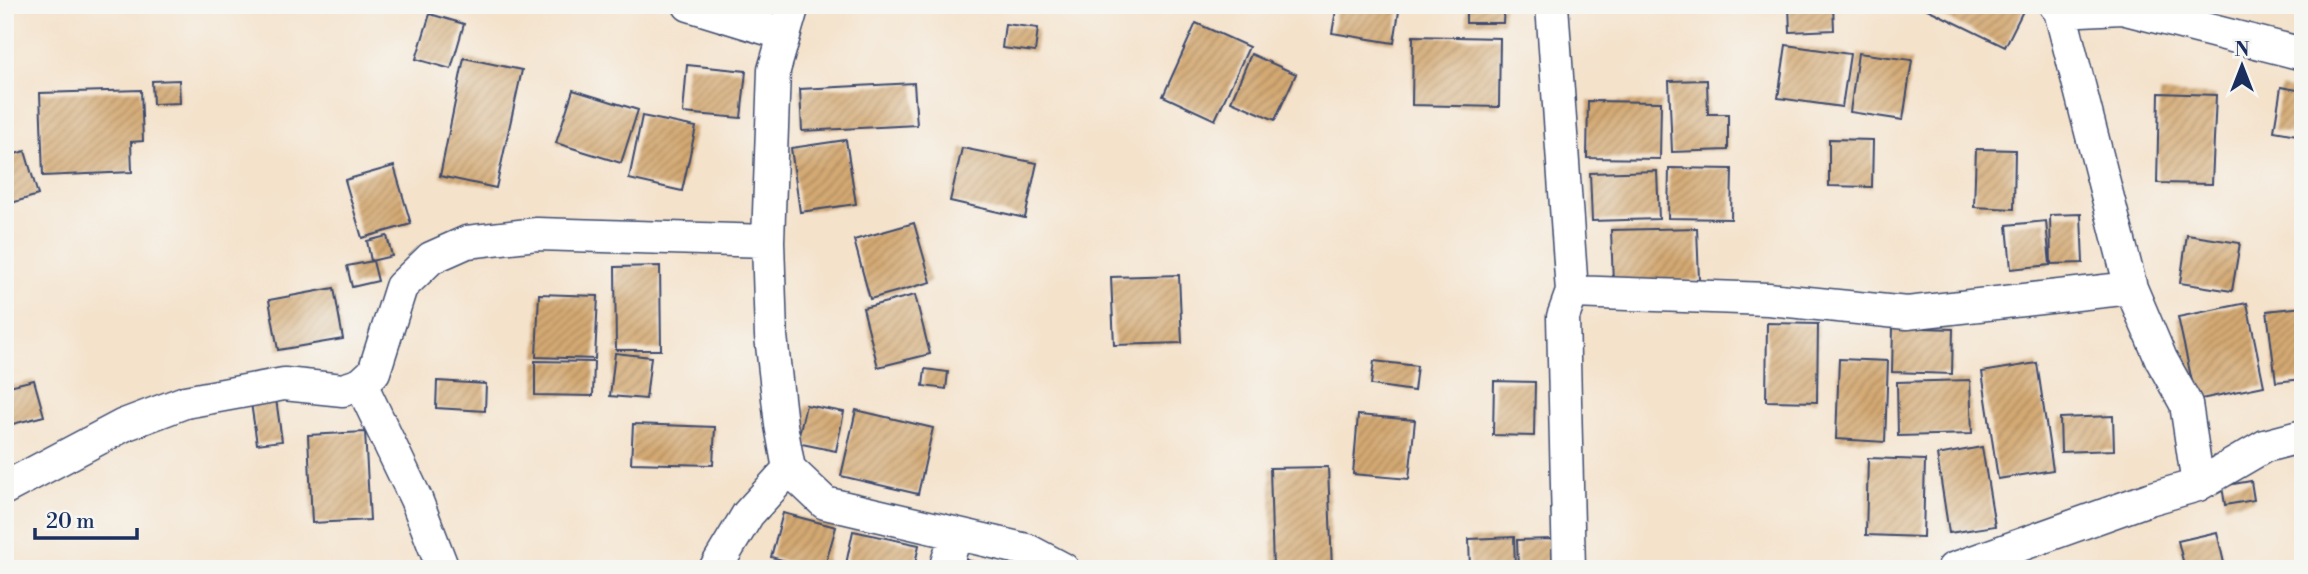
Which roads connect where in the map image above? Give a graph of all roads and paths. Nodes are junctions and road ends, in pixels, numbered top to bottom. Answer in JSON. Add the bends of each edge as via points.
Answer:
{"nodes":[{"id":1,"x":689,"y":5,"type":"edge"},
{"id":2,"x":1552,"y":5,"type":"edge"},
{"id":3,"x":2058,"y":8,"type":"edge"},
{"id":4,"x":788,"y":20,"type":"edge"},
{"id":5,"x":2303,"y":54,"type":"edge"},
{"id":6,"x":768,"y":241,"type":"junction"},
{"id":7,"x":2131,"y":288,"type":"junction"},
{"id":8,"x":1572,"y":292,"type":"junction"},
{"id":9,"x":361,"y":384,"type":"junction"},
{"id":10,"x":2303,"y":436,"type":"edge"},
{"id":11,"x":789,"y":469,"type":"junction"},
{"id":12,"x":2198,"y":485,"type":"junction"},
{"id":13,"x":5,"y":488,"type":"edge"},
{"id":14,"x":956,"y":534,"type":"junction"},
{"id":15,"x":443,"y":569,"type":"edge"},
{"id":16,"x":715,"y":569,"type":"edge"},
{"id":17,"x":945,"y":569,"type":"edge"},
{"id":18,"x":1063,"y":569,"type":"edge"},
{"id":19,"x":1569,"y":569,"type":"edge"},
{"id":20,"x":1953,"y":569,"type":"edge"}],
"edges":[{"from":1,"to":4,"type":"street"},
{"from":2,"to":8,"type":"street"},
{"from":3,"to":5,"type":"street","via":[[2122,8]]},
{"from":3,"to":7,"type":"street"},
{"from":4,"to":6,"type":"street","via":[[774,70]]},
{"from":6,"to":9,"type":"street","via":[[537,234],[467,242],[431,258],[401,287],[374,372]]},
{"from":6,"to":11,"type":"street","via":[[771,336]]},
{"from":7,"to":8,"type":"street","via":[[1907,313],[1768,299]]},
{"from":7,"to":12,"type":"street","via":[[2186,404]]},
{"from":8,"to":19,"type":"street","via":[[1563,317]]},
{"from":9,"to":13,"type":"street","via":[[343,390],[284,384],[185,402],[124,425]]},
{"from":9,"to":15,"type":"street","via":[[416,499]]},
{"from":10,"to":12,"type":"street","via":[[2264,446]]},
{"from":11,"to":14,"type":"street","via":[[825,503]]},
{"from":11,"to":16,"type":"street","via":[[748,514]]},
{"from":12,"to":20,"type":"street"},
{"from":14,"to":17,"type":"street"},
{"from":14,"to":18,"type":"street","via":[[1027,550]]}]}
